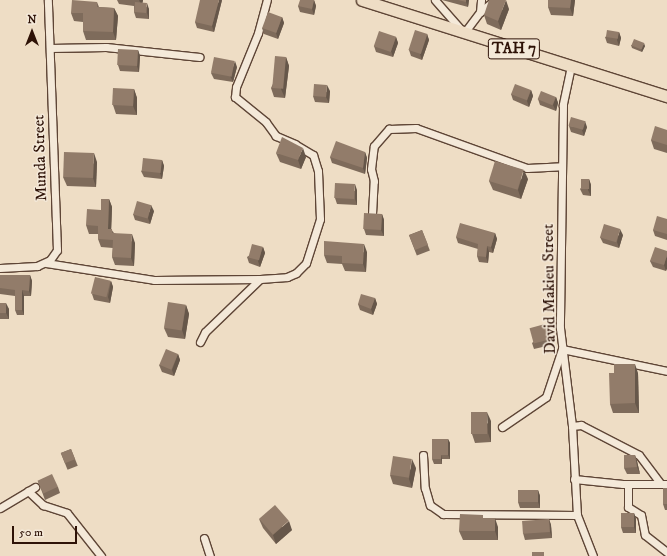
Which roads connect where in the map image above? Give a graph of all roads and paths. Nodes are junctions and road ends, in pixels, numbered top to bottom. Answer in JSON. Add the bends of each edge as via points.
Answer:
{"nodes":[{"id":1,"x":48,"y":0,"type":"edge"},
{"id":2,"x":268,"y":0,"type":"edge"},
{"id":3,"x":362,"y":0,"type":"edge"},
{"id":4,"x":435,"y":0,"type":"edge"},
{"id":5,"x":481,"y":0,"type":"edge"},
{"id":6,"x":495,"y":0,"type":"edge"},
{"id":7,"x":480,"y":12,"type":"junction"},
{"id":8,"x":464,"y":33,"type":"junction"},
{"id":9,"x":50,"y":48,"type":"junction"},
{"id":10,"x":198,"y":57,"type":"dead end"},
{"id":11,"x":571,"y":66,"type":"junction"},
{"id":12,"x":667,"y":96,"type":"edge"},
{"id":13,"x":562,"y":166,"type":"junction"},
{"id":14,"x":372,"y":214,"type":"edge"},
{"id":15,"x":46,"y":264,"type":"junction"},
{"id":16,"x":0,"y":268,"type":"edge"},
{"id":17,"x":260,"y":280,"type":"junction"},
{"id":18,"x":200,"y":342,"type":"dead end"},
{"id":19,"x":562,"y":349,"type":"junction"},
{"id":20,"x":667,"y":371,"type":"edge"},
{"id":21,"x":572,"y":426,"type":"junction"},
{"id":22,"x":502,"y":427,"type":"dead end"},
{"id":23,"x":423,"y":454,"type":"dead end"},
{"id":24,"x":574,"y":479,"type":"junction"},
{"id":25,"x":628,"y":484,"type":"junction"},
{"id":26,"x":664,"y":484,"type":"edge"},
{"id":27,"x":0,"y":508,"type":"edge"},
{"id":28,"x":577,"y":515,"type":"junction"},
{"id":29,"x":204,"y":538,"type":"dead end"},
{"id":30,"x":667,"y":552,"type":"edge"},
{"id":31,"x":592,"y":555,"type":"edge"},
{"id":32,"x":101,"y":556,"type":"edge"},
{"id":33,"x":210,"y":556,"type":"edge"}],
"edges":[{"from":1,"to":9,"type":"street","name":"Munda Street"},
{"from":2,"to":17,"type":"street","via":[[258,33],[236,87],[235,97],[266,122],[276,136],[313,155],[318,171],[321,206],[320,219],[306,263],[296,273],[287,277]]},
{"from":3,"to":8,"type":"highway","number":"TAH 7"},
{"from":4,"to":8,"type":"street"},
{"from":5,"to":7,"type":"street"},
{"from":6,"to":7,"type":"street"},
{"from":7,"to":8,"type":"street"},
{"from":8,"to":11,"type":"highway","number":"TAH 7"},
{"from":9,"to":10,"type":"street","via":[[106,47]]},
{"from":9,"to":15,"type":"street","name":"Munda Street","via":[[57,250]]},
{"from":11,"to":12,"type":"highway","number":"TAH 7"},
{"from":11,"to":13,"type":"street","name":"David Makieu Street","via":[[563,105]]},
{"from":13,"to":14,"type":"street","via":[[527,168],[416,128],[389,129],[374,146],[371,170],[374,181]]},
{"from":13,"to":19,"type":"street","name":"David Makieu Street"},
{"from":15,"to":16,"type":"street"},
{"from":15,"to":17,"type":"street","via":[[154,280]]},
{"from":17,"to":18,"type":"street","via":[[205,332]]},
{"from":19,"to":20,"type":"street"},
{"from":19,"to":21,"type":"street","name":"David Makieu Street"},
{"from":19,"to":22,"type":"street","via":[[546,397]]},
{"from":21,"to":24,"type":"street","name":"David Makieu Street"},
{"from":21,"to":26,"type":"street","via":[[581,425],[639,455]]},
{"from":23,"to":28,"type":"street","via":[[425,488],[430,505],[443,514]]},
{"from":24,"to":25,"type":"street"},
{"from":24,"to":28,"type":"street","name":"David Makieu Street"},
{"from":25,"to":26,"type":"street"},
{"from":25,"to":30,"type":"street","via":[[628,507],[641,515],[645,535]]},
{"from":27,"to":32,"type":"street","via":[[31,489],[43,504],[67,513]]},
{"from":28,"to":31,"type":"street","name":"David Makieu Street"},
{"from":29,"to":33,"type":"street"}]}
